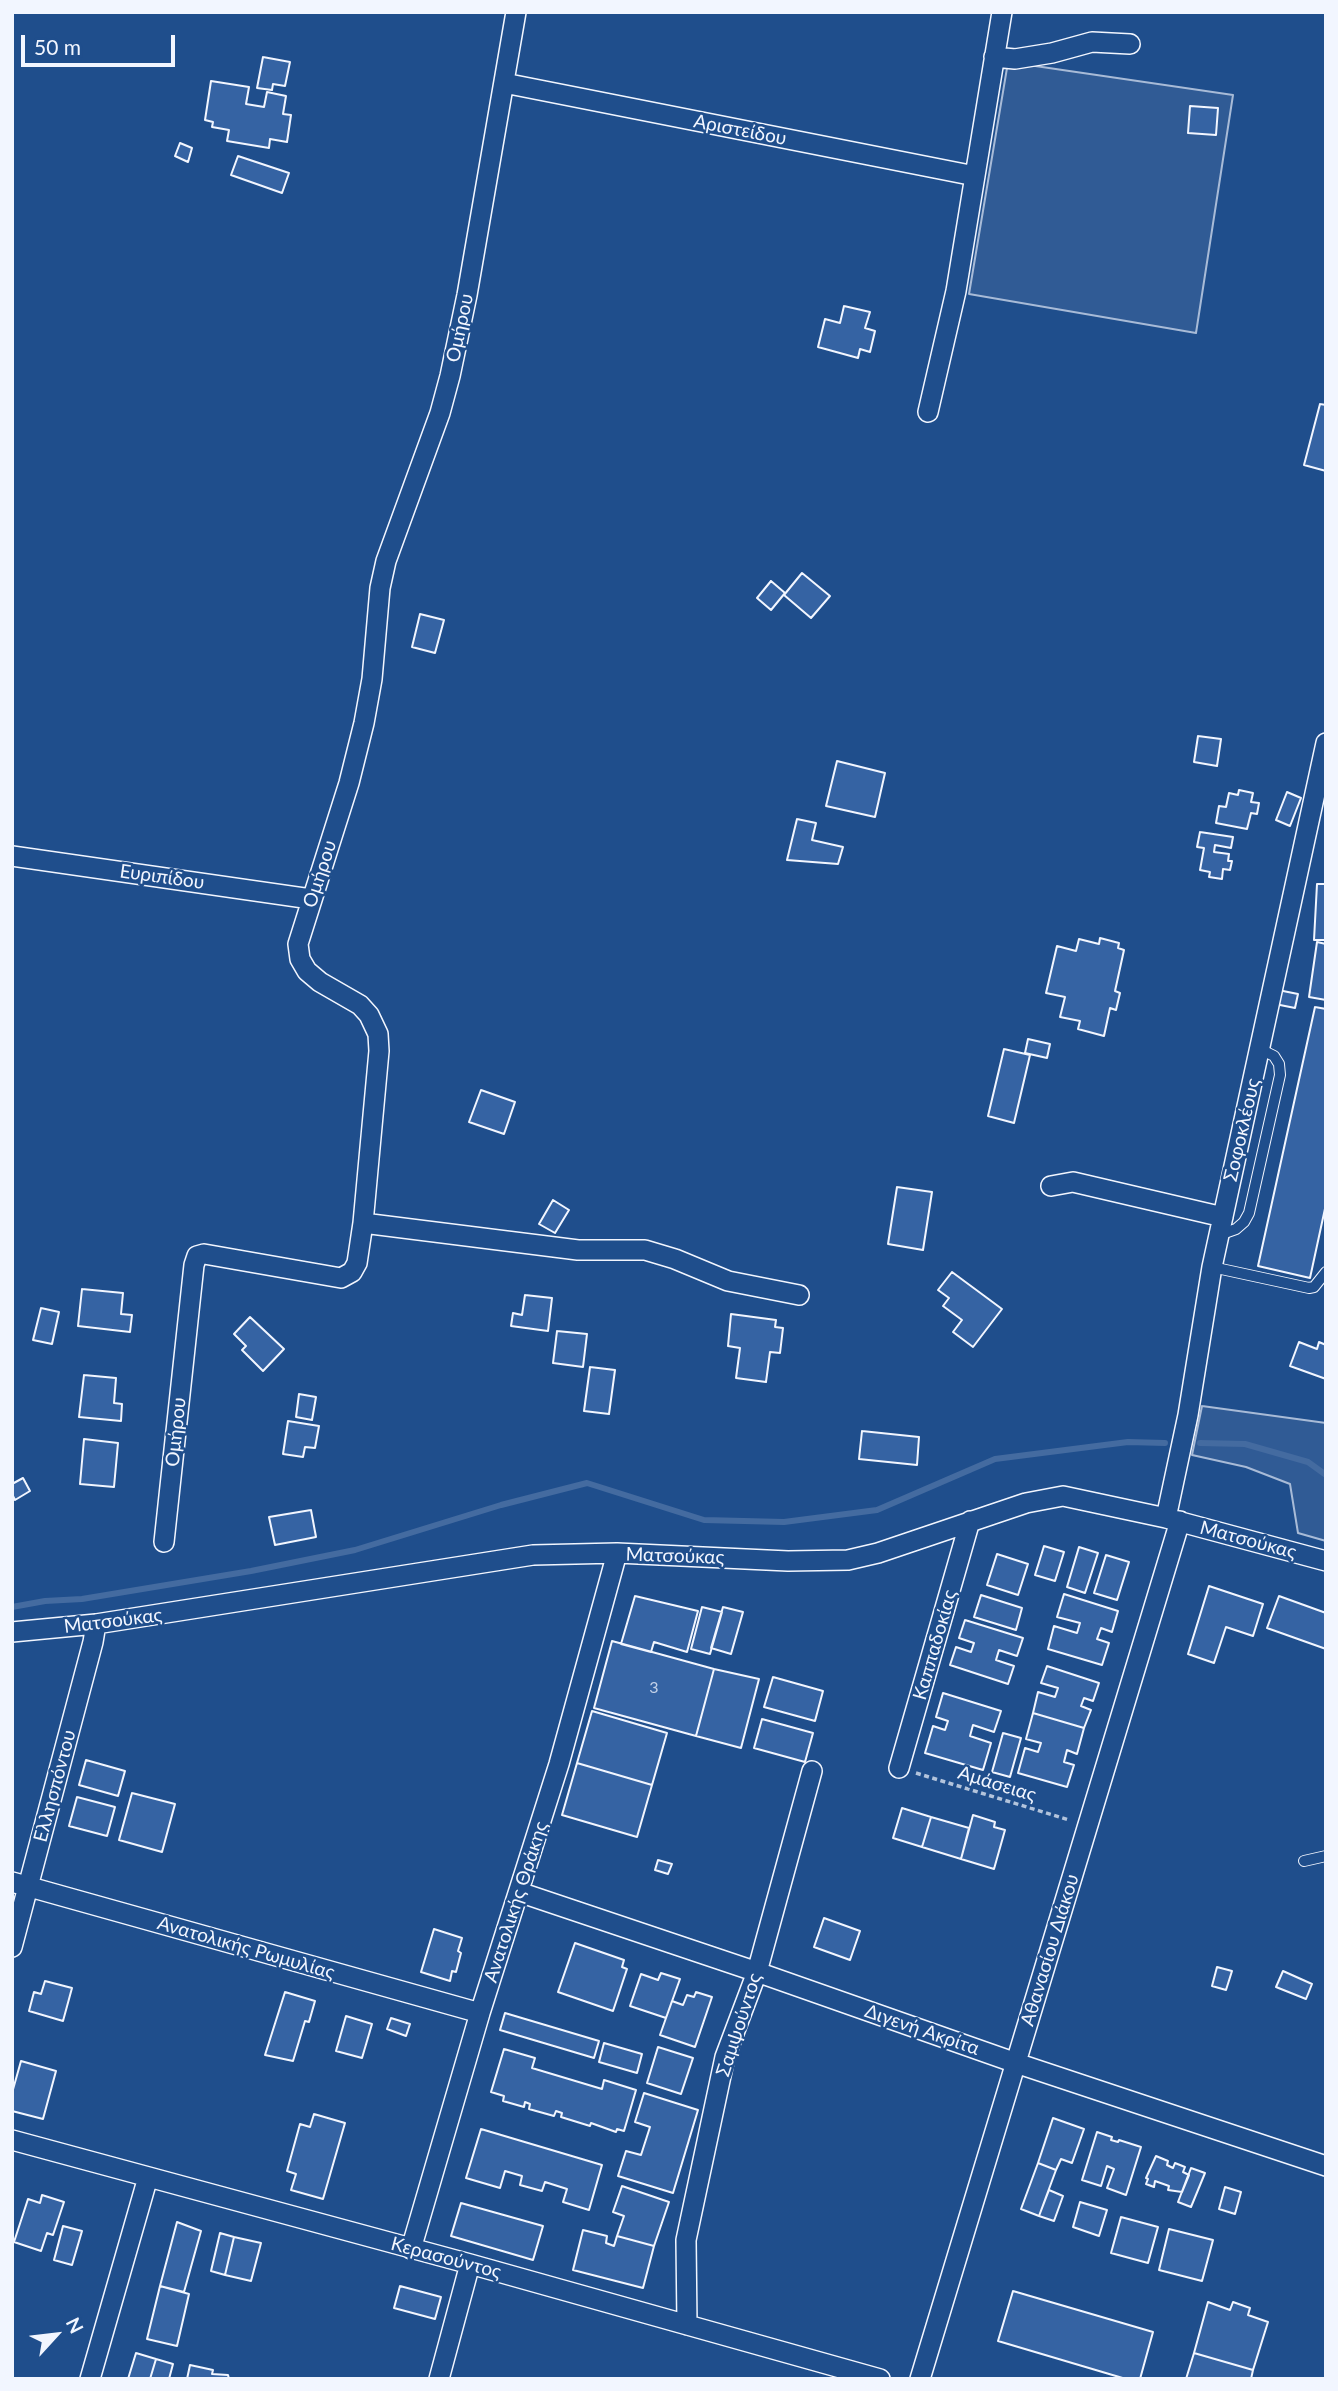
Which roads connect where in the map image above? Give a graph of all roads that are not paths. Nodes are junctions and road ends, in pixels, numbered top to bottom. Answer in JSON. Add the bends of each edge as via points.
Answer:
{"nodes":[{"id":1,"x":516,"y":12,"type":"edge"},
{"id":2,"x":1002,"y":12,"type":"edge"},
{"id":3,"x":1130,"y":44,"type":"dead end"},
{"id":4,"x":994,"y":57,"type":"junction"},
{"id":5,"x":504,"y":83,"type":"junction"},
{"id":6,"x":975,"y":176,"type":"junction"},
{"id":7,"x":928,"y":412,"type":"dead end"},
{"id":8,"x":1326,"y":744,"type":"edge"},
{"id":9,"x":12,"y":856,"type":"edge"},
{"id":10,"x":311,"y":899,"type":"junction"},
{"id":11,"x":1051,"y":1186,"type":"dead end"},
{"id":12,"x":363,"y":1223,"type":"junction"},
{"id":13,"x":1221,"y":1226,"type":"junction"},
{"id":14,"x":1212,"y":1267,"type":"junction"},
{"id":15,"x":1324,"y":1278,"type":"edge"},
{"id":16,"x":799,"y":1296,"type":"dead end"},
{"id":17,"x":1173,"y":1519,"type":"junction"},
{"id":18,"x":970,"y":1521,"type":"junction"},
{"id":19,"x":164,"y":1542,"type":"dead end"},
{"id":20,"x":617,"y":1553,"type":"junction"},
{"id":21,"x":1326,"y":1561,"type":"edge"},
{"id":22,"x":96,"y":1625,"type":"junction"},
{"id":23,"x":12,"y":1632,"type":"edge"},
{"id":24,"x":899,"y":1768,"type":"road end"},
{"id":25,"x":812,"y":1771,"type":"dead end"},
{"id":26,"x":1326,"y":1856,"type":"edge"},
{"id":27,"x":1304,"y":1861,"type":"dead end"},
{"id":28,"x":20,"y":1884,"type":"edge"},
{"id":29,"x":520,"y":1892,"type":"junction"},
{"id":30,"x":12,"y":1947,"type":"edge"},
{"id":31,"x":757,"y":1972,"type":"junction"},
{"id":32,"x":480,"y":2013,"type":"junction"},
{"id":33,"x":1016,"y":2063,"type":"junction"},
{"id":34,"x":12,"y":2140,"type":"edge"},
{"id":35,"x":1326,"y":2166,"type":"edge"},
{"id":36,"x":148,"y":2177,"type":"junction"},
{"id":37,"x":411,"y":2249,"type":"junction"},
{"id":38,"x":470,"y":2264,"type":"junction"},
{"id":39,"x":687,"y":2325,"type":"junction"},
{"id":40,"x":90,"y":2379,"type":"edge"},
{"id":41,"x":439,"y":2379,"type":"edge"},
{"id":42,"x":880,"y":2379,"type":"edge"},
{"id":43,"x":920,"y":2379,"type":"edge"}],
"edges":[{"from":1,"to":5,"type":"street","name":"Ομήρου"},
{"from":2,"to":4,"type":"street"},
{"from":3,"to":4,"type":"street","via":[[1091,42],[1015,59]]},
{"from":4,"to":6,"type":"street"},
{"from":5,"to":6,"type":"street","name":"Αριστείδου"},
{"from":5,"to":10,"type":"street","name":"Ομήρου","via":[[450,376],[386,561],[364,723]]},
{"from":6,"to":7,"type":"street","via":[[956,291]]},
{"from":8,"to":13,"type":"street","name":"Σοφοκλέους"},
{"from":9,"to":10,"type":"street","name":"Ευριπίδου"},
{"from":10,"to":12,"type":"street","name":"Ομήρου","via":[[298,944],[303,965],[315,978],[360,1005],[378,1034]]},
{"from":11,"to":13,"type":"street","via":[[1073,1182]]},
{"from":12,"to":16,"type":"street","via":[[578,1250],[645,1250],[728,1281]]},
{"from":12,"to":19,"type":"street","name":"Ομήρου","via":[[357,1263],[345,1277],[204,1254],[195,1259]]},
{"from":13,"to":14,"type":"street","name":"Σοφοκλέους"},
{"from":14,"to":15,"type":"lane","via":[[1300,1288],[1314,1287]]},
{"from":14,"to":17,"type":"street","name":"Σοφοκλέους"},
{"from":17,"to":18,"type":"street","name":"Ματσούκας","via":[[1063,1496]]},
{"from":17,"to":21,"type":"street","name":"Ματσούκας"},
{"from":17,"to":33,"type":"street","name":"Αθανασίου Διάκου"},
{"from":18,"to":20,"type":"street","name":"Ματσούκας","via":[[878,1553],[834,1562]]},
{"from":18,"to":24,"type":"street","name":"Καππαδοκίας"},
{"from":20,"to":22,"type":"street","name":"Ματσούκας","via":[[533,1555]]},
{"from":20,"to":29,"type":"street","name":"Ανατολικής Θράκης"},
{"from":22,"to":23,"type":"street","name":"Ματσούκας"},
{"from":22,"to":28,"type":"street","name":"Ελλησπόντου"},
{"from":25,"to":31,"type":"street","name":"Σαμψούντος"},
{"from":26,"to":27,"type":"lane"},
{"from":28,"to":30,"type":"street","name":"Ελλησπόντου"},
{"from":28,"to":32,"type":"street","name":"Ανατολικής Ρωμυλίας"},
{"from":29,"to":31,"type":"street","name":"Διγενή Ακρίτα"},
{"from":29,"to":32,"type":"street","name":"Ανατολικής Θράκης"},
{"from":31,"to":33,"type":"street","name":"Διγενή Ακρίτα"},
{"from":31,"to":39,"type":"street","name":"Σαμψούντος","via":[[725,2057],[686,2240]]},
{"from":32,"to":37,"type":"street","name":"Ανατολικής Θράκης"},
{"from":33,"to":35,"type":"street","name":"Διγενή Ακρίτα"},
{"from":33,"to":43,"type":"street","name":"Αθανασίου Διάκου"},
{"from":34,"to":36,"type":"street","name":"Κερασούντος"},
{"from":36,"to":37,"type":"street","name":"Κερασούντος"},
{"from":36,"to":40,"type":"street"},
{"from":37,"to":38,"type":"street","name":"Κερασούντος"},
{"from":38,"to":39,"type":"street","name":"Κερασούντος"},
{"from":38,"to":41,"type":"street"},
{"from":39,"to":42,"type":"street","name":"Κερασούντος"}]}
